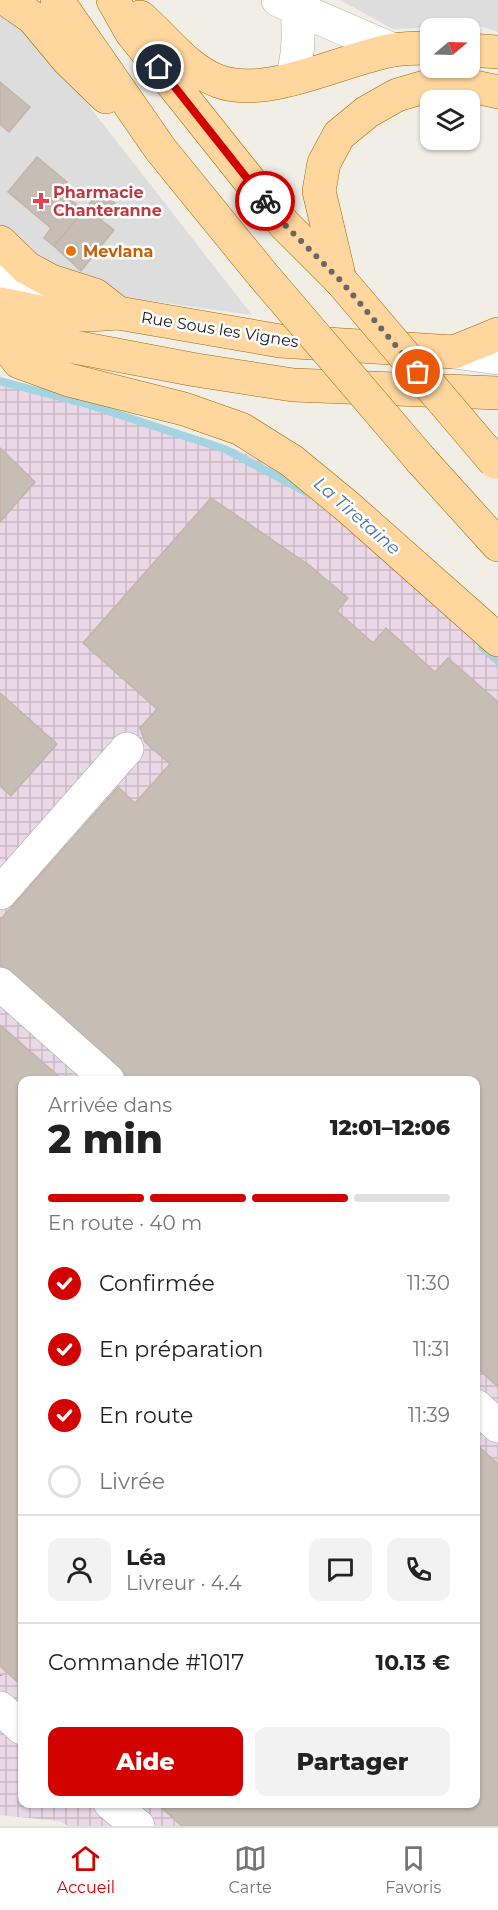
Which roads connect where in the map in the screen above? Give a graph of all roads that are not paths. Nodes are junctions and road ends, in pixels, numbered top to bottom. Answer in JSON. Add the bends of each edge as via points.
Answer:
{"nodes":[{"id":1,"x":8,"y":0,"type":"edge"},
{"id":2,"x":57,"y":0,"type":"edge"},
{"id":3,"x":113,"y":0,"type":"edge"},
{"id":4,"x":120,"y":0,"type":"edge"},
{"id":5,"x":288,"y":4,"type":"edge"},
{"id":6,"x":420,"y":49,"type":"edge"},
{"id":7,"x":393,"y":50,"type":"junction"},
{"id":8,"x":480,"y":51,"type":"edge"},
{"id":9,"x":498,"y":52,"type":"edge"},
{"id":10,"x":292,"y":79,"type":"junction"},
{"id":11,"x":498,"y":92,"type":"edge"},
{"id":12,"x":161,"y":150,"type":"junction"},
{"id":13,"x":0,"y":242,"type":"edge"},
{"id":14,"x":0,"y":270,"type":"edge"},
{"id":15,"x":341,"y":281,"type":"junction"},
{"id":16,"x":0,"y":304,"type":"edge"},
{"id":17,"x":118,"y":313,"type":"junction"},
{"id":18,"x":50,"y":314,"type":"junction"},
{"id":19,"x":498,"y":334,"type":"edge"},
{"id":20,"x":0,"y":335,"type":"edge"},
{"id":21,"x":454,"y":352,"type":"junction"},
{"id":22,"x":100,"y":353,"type":"junction"},
{"id":23,"x":498,"y":357,"type":"edge"},
{"id":24,"x":498,"y":393,"type":"edge"},
{"id":25,"x":496,"y":464,"type":"edge"},
{"id":26,"x":498,"y":545,"type":"edge"},
{"id":27,"x":498,"y":640,"type":"edge"},
{"id":28,"x":127,"y":749,"type":"dead end"},
{"id":29,"x":0,"y":893,"type":"edge"},
{"id":30,"x":0,"y":984,"type":"edge"},
{"id":31,"x":104,"y":1076,"type":"edge"},
{"id":32,"x":480,"y":1410,"type":"edge"},
{"id":33,"x":498,"y":1426,"type":"edge"},
{"id":34,"x":0,"y":1708,"type":"edge"},
{"id":35,"x":18,"y":1724,"type":"edge"},
{"id":36,"x":116,"y":1808,"type":"edge"},
{"id":37,"x":138,"y":1826,"type":"edge"}],
"edges":[{"from":1,"to":12,"type":"main road","via":[[33,18],[68,60]]},
{"from":2,"to":12,"type":"main road"},
{"from":3,"to":15,"type":"main road","via":[[131,32],[284,224]]},
{"from":4,"to":10,"type":"main road","via":[[194,67],[219,81],[248,86]]},
{"from":5,"to":7,"type":"street"},
{"from":5,"to":10,"type":"street","via":[[299,35]]},
{"from":6,"to":7,"type":"main road"},
{"from":7,"to":10,"type":"main road"},
{"from":8,"to":9,"type":"main road"},
{"from":11,"to":15,"type":"main road","via":[[466,86],[428,86],[397,95],[367,112],[339,135],[324,163],[319,190]]},
{"from":12,"to":26,"type":"main road","bridge":true,"via":[[262,274]]},
{"from":13,"to":17,"type":"main road","via":[[27,268],[51,281],[95,295]]},
{"from":14,"to":18,"type":"street"},
{"from":15,"to":25,"type":"main road","bridge":true},
{"from":16,"to":18,"type":"main road","name":"Rue Sous les Vignes"},
{"from":17,"to":18,"type":"main road","name":"Rue Sous les Vignes"},
{"from":17,"to":21,"type":"main road","name":"Rue Sous les Vignes","via":[[280,342]]},
{"from":18,"to":22,"type":"street"},
{"from":19,"to":21,"type":"main road"},
{"from":20,"to":22,"type":"main road"},
{"from":20,"to":27,"type":"main road","via":[[18,362],[241,429],[292,461]]},
{"from":21,"to":23,"type":"street","name":"Rue Sous les Vignes"},
{"from":22,"to":24,"type":"main road","via":[[293,385]]},
{"from":28,"to":29,"type":"street"},
{"from":30,"to":31,"type":"street"},
{"from":32,"to":33,"type":"street"},
{"from":34,"to":35,"type":"street"},
{"from":36,"to":37,"type":"street"}]}
